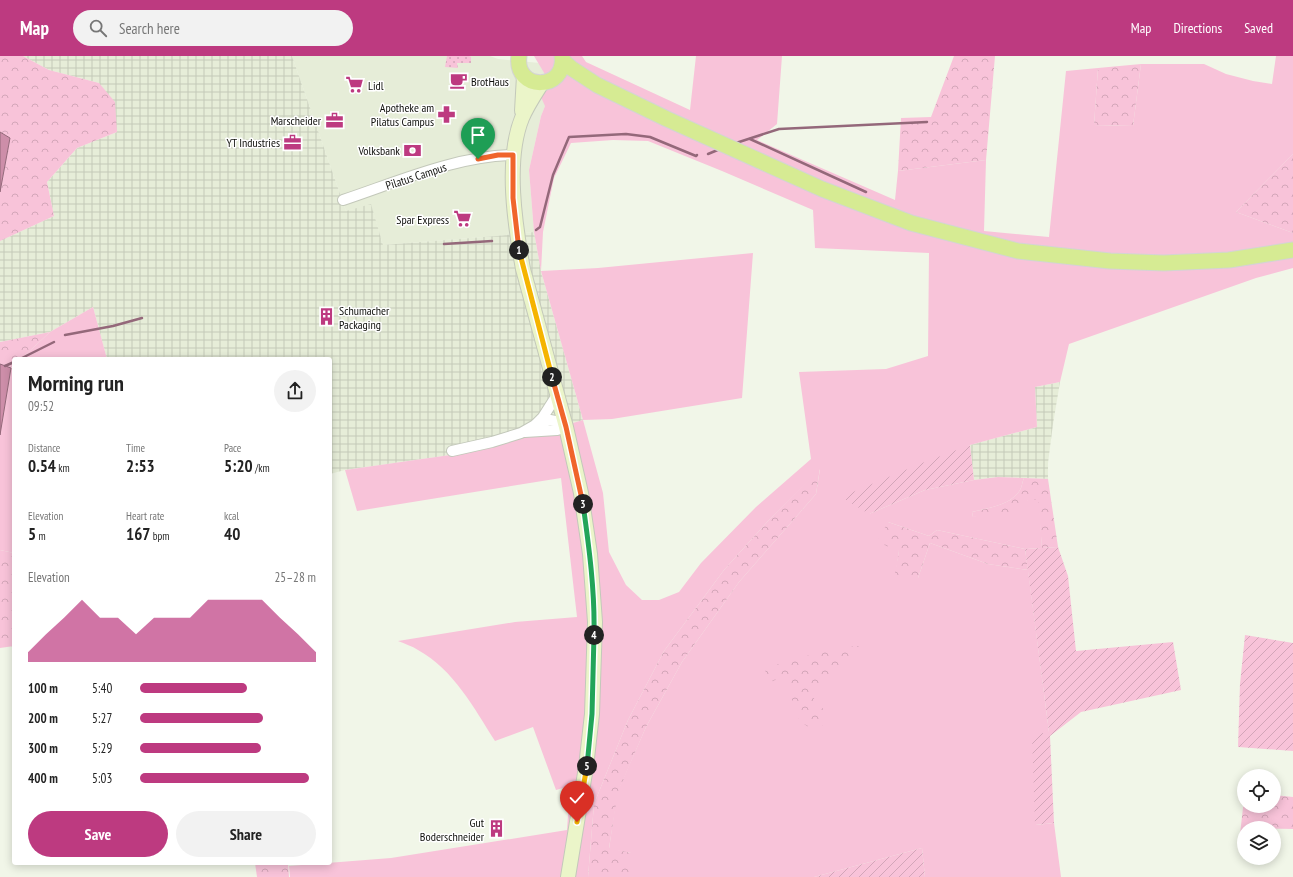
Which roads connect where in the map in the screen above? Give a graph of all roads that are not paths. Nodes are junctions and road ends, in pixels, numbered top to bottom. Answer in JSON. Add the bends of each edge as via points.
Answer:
{"nodes":[{"id":1,"x":516,"y":58,"type":"edge"},
{"id":2,"x":562,"y":58,"type":"edge"},
{"id":3,"x":524,"y":76,"type":"junction"},
{"id":4,"x":549,"y":80,"type":"junction"},
{"id":5,"x":597,"y":85,"type":"junction"},
{"id":6,"x":522,"y":118,"type":"junction"},
{"id":7,"x":513,"y":155,"type":"junction"},
{"id":8,"x":343,"y":200,"type":"dead end"},
{"id":9,"x":1293,"y":250,"type":"edge"},
{"id":10,"x":557,"y":395,"type":"junction"},
{"id":11,"x":535,"y":425,"type":"junction"},
{"id":12,"x":566,"y":425,"type":"junction"},
{"id":13,"x":522,"y":433,"type":"junction"},
{"id":14,"x":452,"y":451,"type":"dead end"},
{"id":15,"x":568,"y":877,"type":"edge"}],
"edges":[{"from":1,"to":3,"type":"main road"},
{"from":2,"to":4,"type":"main road","via":[[560,72]]},
{"from":2,"to":5,"type":"main road","via":[[571,68]]},
{"from":3,"to":4,"type":"main road","via":[[535,83]]},
{"from":3,"to":6,"type":"main road"},
{"from":4,"to":5,"type":"main road","via":[[568,78]]},
{"from":4,"to":6,"type":"main road"},
{"from":5,"to":9,"type":"main road","via":[[822,189],[910,223],[1018,251],[1110,261],[1164,263],[1229,260]]},
{"from":6,"to":7,"type":"main road"},
{"from":7,"to":8,"type":"street","name":"Pilatus Campus","via":[[498,155],[441,167]]},
{"from":7,"to":10,"type":"main road","via":[[513,198],[519,250]]},
{"from":10,"to":11,"type":"street"},
{"from":10,"to":12,"type":"main road"},
{"from":11,"to":12,"type":"street","via":[[550,420]]},
{"from":11,"to":13,"type":"street"},
{"from":12,"to":13,"type":"street","via":[[557,430]]},
{"from":12,"to":15,"type":"main road","via":[[581,493],[589,546],[595,622],[592,714]]},
{"from":13,"to":14,"type":"street"}]}
